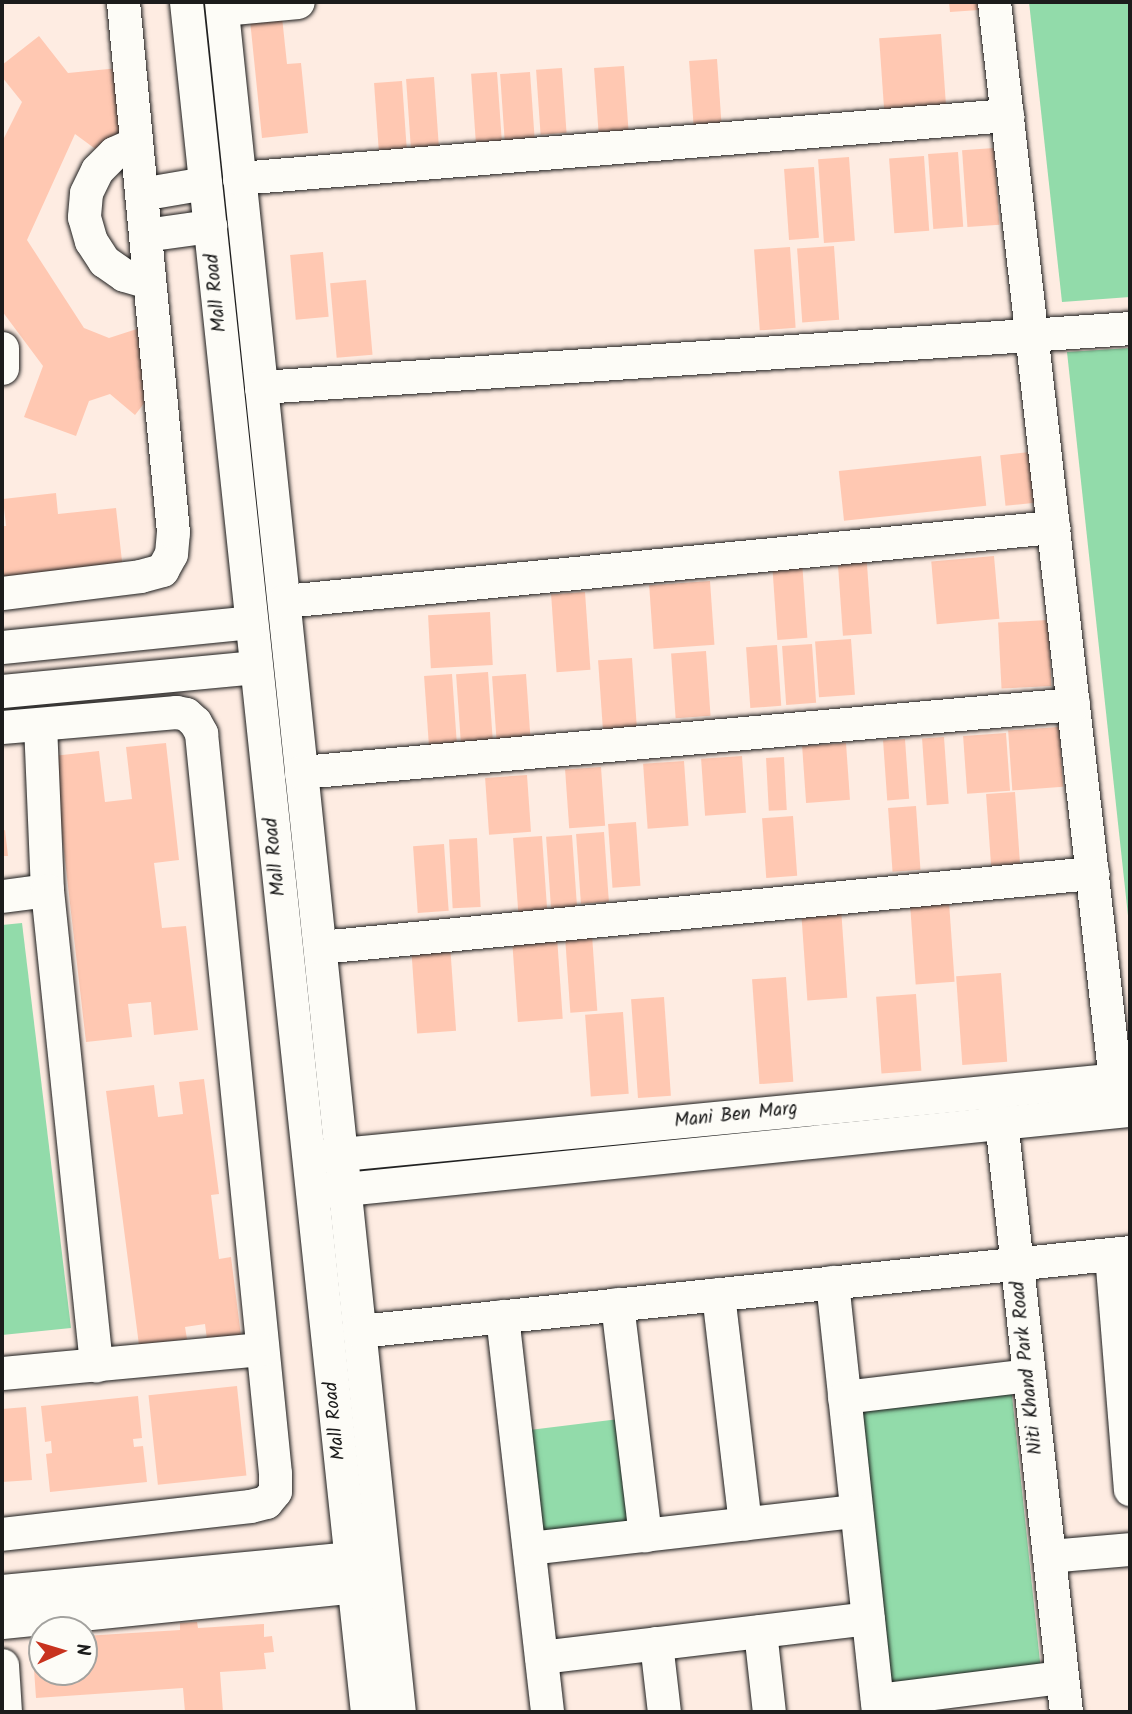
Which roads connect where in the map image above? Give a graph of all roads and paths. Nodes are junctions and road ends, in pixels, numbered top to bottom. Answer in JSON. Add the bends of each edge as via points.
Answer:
{"nodes":[{"id":1,"x":123,"y":2,"type":"edge"},
{"id":2,"x":186,"y":2,"type":"edge"},
{"id":3,"x":298,"y":2,"type":"edge"},
{"id":4,"x":994,"y":2,"type":"edge"},
{"id":5,"x":221,"y":5,"type":"edge"},
{"id":6,"x":1007,"y":115,"type":"junction"},
{"id":7,"x":136,"y":143,"type":"junction"},
{"id":8,"x":239,"y":178,"type":"junction"},
{"id":9,"x":205,"y":183,"type":"junction"},
{"id":10,"x":141,"y":194,"type":"junction"},
{"id":11,"x":210,"y":226,"type":"junction"},
{"id":12,"x":145,"y":235,"type":"junction"},
{"id":13,"x":149,"y":282,"type":"junction"},
{"id":14,"x":1130,"y":328,"type":"edge"},
{"id":15,"x":1031,"y":335,"type":"junction"},
{"id":16,"x":2,"y":348,"type":"edge"},
{"id":17,"x":2,"y":368,"type":"edge"},
{"id":18,"x":261,"y":387,"type":"junction"},
{"id":19,"x":1053,"y":527,"type":"junction"},
{"id":20,"x":2,"y":593,"type":"edge"},
{"id":21,"x":284,"y":601,"type":"junction"},
{"id":22,"x":251,"y":622,"type":"junction"},
{"id":23,"x":2,"y":647,"type":"edge"},
{"id":24,"x":256,"y":667,"type":"junction"},
{"id":25,"x":2,"y":691,"type":"edge"},
{"id":26,"x":1073,"y":704,"type":"junction"},
{"id":27,"x":40,"y":724,"type":"junction"},
{"id":28,"x":2,"y":727,"type":"edge"},
{"id":29,"x":301,"y":772,"type":"junction"},
{"id":30,"x":1092,"y":873,"type":"junction"},
{"id":31,"x":47,"y":890,"type":"junction"},
{"id":32,"x":2,"y":896,"type":"edge"},
{"id":33,"x":320,"y":947,"type":"junction"},
{"id":34,"x":1123,"y":1079,"type":"edge"},
{"id":35,"x":1000,"y":1107,"type":"junction"},
{"id":36,"x":1130,"y":1110,"type":"edge"},
{"id":37,"x":341,"y":1154,"type":"junction"},
{"id":38,"x":308,"y":1157,"type":"junction"},
{"id":39,"x":345,"y":1189,"type":"junction"},
{"id":40,"x":312,"y":1192,"type":"junction"},
{"id":41,"x":1121,"y":1253,"type":"edge"},
{"id":42,"x":1017,"y":1264,"type":"junction"},
{"id":43,"x":832,"y":1282,"type":"junction"},
{"id":44,"x":718,"y":1294,"type":"junction"},
{"id":45,"x":617,"y":1304,"type":"junction"},
{"id":46,"x":502,"y":1316,"type":"junction"},
{"id":47,"x":359,"y":1331,"type":"junction"},
{"id":48,"x":261,"y":1349,"type":"junction"},
{"id":49,"x":96,"y":1364,"type":"junction"},
{"id":50,"x":2,"y":1374,"type":"edge"},
{"id":51,"x":1029,"y":1375,"type":"junction"},
{"id":52,"x":844,"y":1397,"type":"junction"},
{"id":53,"x":1130,"y":1489,"type":"edge"},
{"id":54,"x":856,"y":1511,"type":"junction"},
{"id":55,"x":745,"y":1523,"type":"junction"},
{"id":56,"x":2,"y":1534,"type":"edge"},
{"id":57,"x":645,"y":1535,"type":"junction"},
{"id":58,"x":529,"y":1548,"type":"junction"},
{"id":59,"x":1130,"y":1549,"type":"edge"},
{"id":60,"x":1049,"y":1556,"type":"junction"},
{"id":61,"x":352,"y":1572,"type":"junction"},
{"id":62,"x":2,"y":1591,"type":"edge"},
{"id":63,"x":868,"y":1618,"type":"junction"},
{"id":64,"x":2,"y":1622,"type":"edge"},
{"id":65,"x":760,"y":1631,"type":"junction"},
{"id":66,"x":656,"y":1643,"type":"junction"},
{"id":67,"x":541,"y":1657,"type":"junction"},
{"id":68,"x":2,"y":1665,"type":"edge"},
{"id":69,"x":1062,"y":1677,"type":"junction"},
{"id":70,"x":979,"y":1700,"type":"edge"},
{"id":71,"x":878,"y":1706,"type":"edge"},
{"id":72,"x":5,"y":1712,"type":"edge"},
{"id":73,"x":367,"y":1712,"type":"edge"},
{"id":74,"x":399,"y":1712,"type":"edge"},
{"id":75,"x":547,"y":1712,"type":"edge"},
{"id":76,"x":664,"y":1712,"type":"edge"},
{"id":77,"x":769,"y":1712,"type":"edge"},
{"id":78,"x":1066,"y":1712,"type":"edge"}],
"edges":[{"from":1,"to":7,"type":"street"},
{"from":2,"to":9,"type":"street","name":"Mall Road"},
{"from":3,"to":5,"type":"street"},
{"from":4,"to":6,"type":"street"},
{"from":5,"to":8,"type":"street","name":"Mall Road"},
{"from":6,"to":8,"type":"street"},
{"from":6,"to":15,"type":"street"},
{"from":7,"to":10,"type":"street"},
{"from":7,"to":13,"type":"street","via":[[114,153],[97,170],[86,193],[84,217],[90,241],[104,261],[124,275]]},
{"from":8,"to":18,"type":"street","name":"Mall Road"},
{"from":9,"to":10,"type":"street"},
{"from":9,"to":11,"type":"street","name":"Mall Road"},
{"from":10,"to":12,"type":"street"},
{"from":11,"to":12,"type":"street"},
{"from":11,"to":22,"type":"street","name":"Mall Road"},
{"from":12,"to":13,"type":"street"},
{"from":13,"to":20,"type":"street","via":[[173,532],[171,554],[162,570],[140,576]]},
{"from":14,"to":15,"type":"street"},
{"from":15,"to":18,"type":"street"},
{"from":15,"to":19,"type":"street"},
{"from":16,"to":17,"type":"street"},
{"from":18,"to":21,"type":"street","name":"Mall Road"},
{"from":19,"to":21,"type":"street"},
{"from":19,"to":26,"type":"street"},
{"from":21,"to":29,"type":"street","name":"Mall Road"},
{"from":22,"to":23,"type":"street"},
{"from":22,"to":24,"type":"street","name":"Mall Road"},
{"from":24,"to":25,"type":"street"},
{"from":24,"to":38,"type":"street","name":"Mall Road"},
{"from":26,"to":29,"type":"street"},
{"from":26,"to":30,"type":"street"},
{"from":27,"to":28,"type":"street"},
{"from":27,"to":31,"type":"street"},
{"from":27,"to":48,"type":"street","via":[[176,712],[186,714],[201,733]]},
{"from":29,"to":33,"type":"street","name":"Mall Road"},
{"from":30,"to":33,"type":"street"},
{"from":30,"to":34,"type":"street"},
{"from":31,"to":32,"type":"street"},
{"from":31,"to":49,"type":"street"},
{"from":33,"to":37,"type":"street","name":"Mall Road"},
{"from":34,"to":35,"type":"street","name":"Mani Ben Marg"},
{"from":35,"to":36,"type":"street","name":"Mani Ben Marg"},
{"from":35,"to":37,"type":"street","name":"Mani Ben Marg"},
{"from":35,"to":39,"type":"street","name":"Mani Ben Marg"},
{"from":35,"to":42,"type":"street"},
{"from":37,"to":38,"type":"street","name":"Mani Ben Marg"},
{"from":37,"to":39,"type":"street","name":"Mall Road"},
{"from":38,"to":40,"type":"street","name":"Mall Road"},
{"from":39,"to":40,"type":"street","name":"Mani Ben Marg"},
{"from":39,"to":47,"type":"street","name":"Mall Road"},
{"from":40,"to":61,"type":"street","name":"Mall Road"},
{"from":41,"to":42,"type":"street"},
{"from":41,"to":53,"type":"street"},
{"from":42,"to":43,"type":"street","name":"Niti Khand Park Road"},
{"from":42,"to":51,"type":"street","name":"Niti Khand Park Road"},
{"from":43,"to":44,"type":"street","name":"Niti Khand Park Road"},
{"from":43,"to":52,"type":"street"},
{"from":44,"to":45,"type":"street","name":"Niti Khand Park Road"},
{"from":44,"to":55,"type":"street"},
{"from":45,"to":46,"type":"street","name":"Niti Khand Park Road"},
{"from":45,"to":57,"type":"street"},
{"from":46,"to":47,"type":"street","name":"Niti Khand Park Road"},
{"from":46,"to":58,"type":"street"},
{"from":47,"to":74,"type":"street","name":"Mall Road"},
{"from":48,"to":49,"type":"street"},
{"from":48,"to":56,"type":"street","via":[[275,1474],[275,1491],[266,1502]]},
{"from":49,"to":50,"type":"street"},
{"from":51,"to":52,"type":"street"},
{"from":51,"to":60,"type":"street","name":"Niti Khand Park Road"},
{"from":52,"to":54,"type":"street"},
{"from":54,"to":55,"type":"street"},
{"from":54,"to":63,"type":"street"},
{"from":55,"to":57,"type":"street"},
{"from":57,"to":58,"type":"street"},
{"from":58,"to":67,"type":"street"},
{"from":59,"to":60,"type":"street"},
{"from":60,"to":69,"type":"street","name":"Niti Khand Park Road"},
{"from":61,"to":62,"type":"street"},
{"from":61,"to":64,"type":"street"},
{"from":61,"to":73,"type":"street","name":"Mall Road"},
{"from":63,"to":65,"type":"street"},
{"from":63,"to":71,"type":"street"},
{"from":65,"to":66,"type":"street"},
{"from":65,"to":77,"type":"street"},
{"from":66,"to":67,"type":"street"},
{"from":66,"to":76,"type":"street"},
{"from":67,"to":75,"type":"street"},
{"from":68,"to":72,"type":"street"},
{"from":69,"to":70,"type":"street"},
{"from":69,"to":78,"type":"street","name":"Niti Khand Park Road"},
{"from":70,"to":71,"type":"street"}]}
